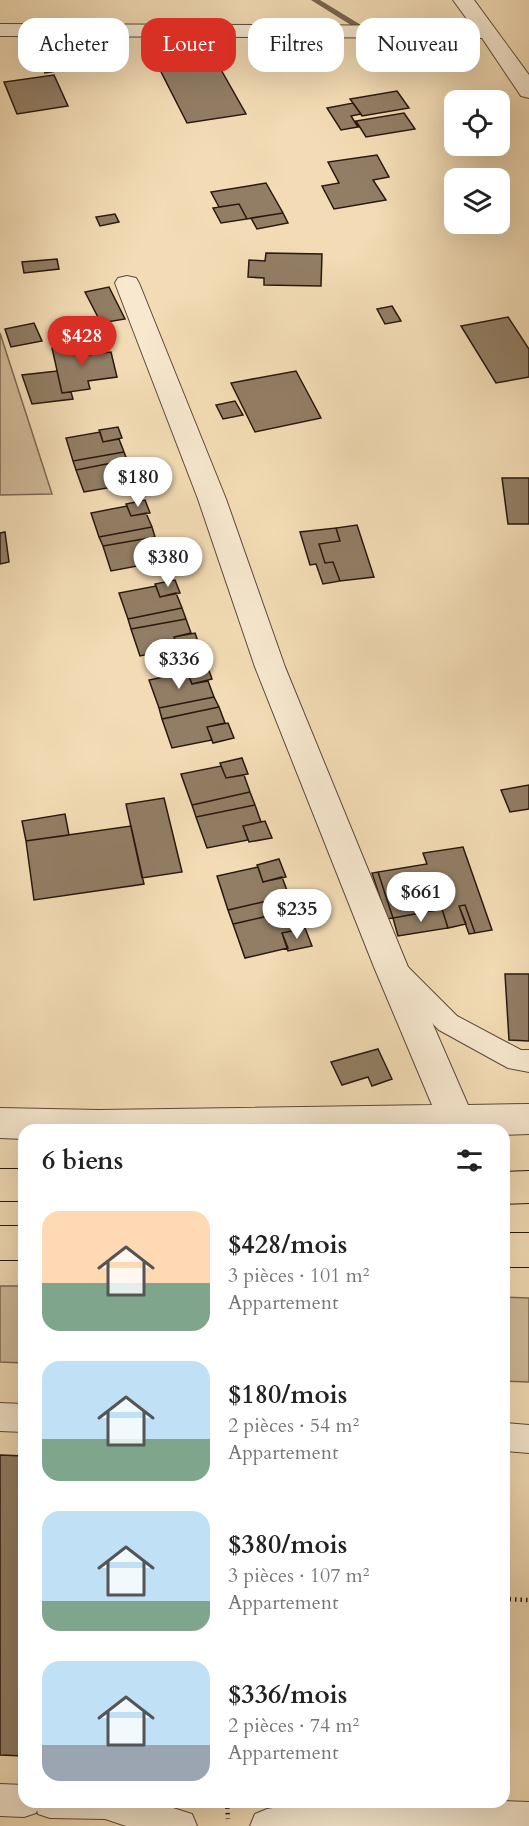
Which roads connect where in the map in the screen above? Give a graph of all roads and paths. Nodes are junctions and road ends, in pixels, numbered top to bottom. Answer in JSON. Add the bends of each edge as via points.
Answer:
{"nodes":[{"id":1,"x":462,"y":0,"type":"edge"},
{"id":2,"x":0,"y":30,"type":"edge"},
{"id":3,"x":488,"y":32,"type":"junction"},
{"id":4,"x":529,"y":91,"type":"edge"},
{"id":5,"x":127,"y":283,"type":"dead end"},
{"id":6,"x":392,"y":967,"type":"junction"},
{"id":7,"x":529,"y":1061,"type":"edge"},
{"id":8,"x":456,"y":1119,"type":"junction"},
{"id":9,"x":529,"y":1119,"type":"edge"},
{"id":10,"x":0,"y":1123,"type":"edge"},
{"id":11,"x":50,"y":1124,"type":"edge"},
{"id":12,"x":158,"y":1124,"type":"edge"},
{"id":13,"x":0,"y":1185,"type":"edge"},
{"id":14,"x":18,"y":1185,"type":"edge"},
{"id":15,"x":529,"y":1187,"type":"edge"},
{"id":16,"x":510,"y":1188,"type":"edge"},
{"id":17,"x":0,"y":1243,"type":"edge"},
{"id":18,"x":18,"y":1243,"type":"edge"},
{"id":19,"x":510,"y":1250,"type":"edge"},
{"id":20,"x":529,"y":1250,"type":"edge"},
{"id":21,"x":0,"y":1417,"type":"edge"},
{"id":22,"x":18,"y":1418,"type":"edge"},
{"id":23,"x":510,"y":1437,"type":"edge"},
{"id":24,"x":529,"y":1438,"type":"edge"},
{"id":25,"x":510,"y":1599,"type":"edge"},
{"id":26,"x":529,"y":1600,"type":"edge"},
{"id":27,"x":0,"y":1800,"type":"edge"},
{"id":28,"x":18,"y":1801,"type":"edge"},
{"id":29,"x":121,"y":1808,"type":"edge"},
{"id":30,"x":227,"y":1808,"type":"edge"},
{"id":31,"x":529,"y":1818,"type":"edge"},
{"id":32,"x":180,"y":1826,"type":"edge"},
{"id":33,"x":228,"y":1826,"type":"edge"},
{"id":34,"x":267,"y":1826,"type":"edge"}],
"edges":[{"from":1,"to":3,"type":"street"},
{"from":2,"to":3,"type":"street"},
{"from":3,"to":4,"type":"street"},
{"from":5,"to":6,"type":"street","via":[[212,499],[270,667]]},
{"from":6,"to":7,"type":"lane","via":[[448,1023],[517,1060]]},
{"from":6,"to":8,"type":"street"},
{"from":8,"to":9,"type":"street"},
{"from":8,"to":12,"type":"street"},
{"from":10,"to":11,"type":"street"},
{"from":13,"to":14,"type":"highway"},
{"from":15,"to":16,"type":"highway"},
{"from":17,"to":18,"type":"highway"},
{"from":19,"to":20,"type":"highway"},
{"from":21,"to":22,"type":"lane"},
{"from":23,"to":24,"type":"lane"},
{"from":25,"to":26,"type":"path"},
{"from":27,"to":28,"type":"lane"},
{"from":29,"to":32,"type":"lane"},
{"from":30,"to":33,"type":"path"},
{"from":31,"to":34,"type":"lane","via":[[323,1815]]}]}
